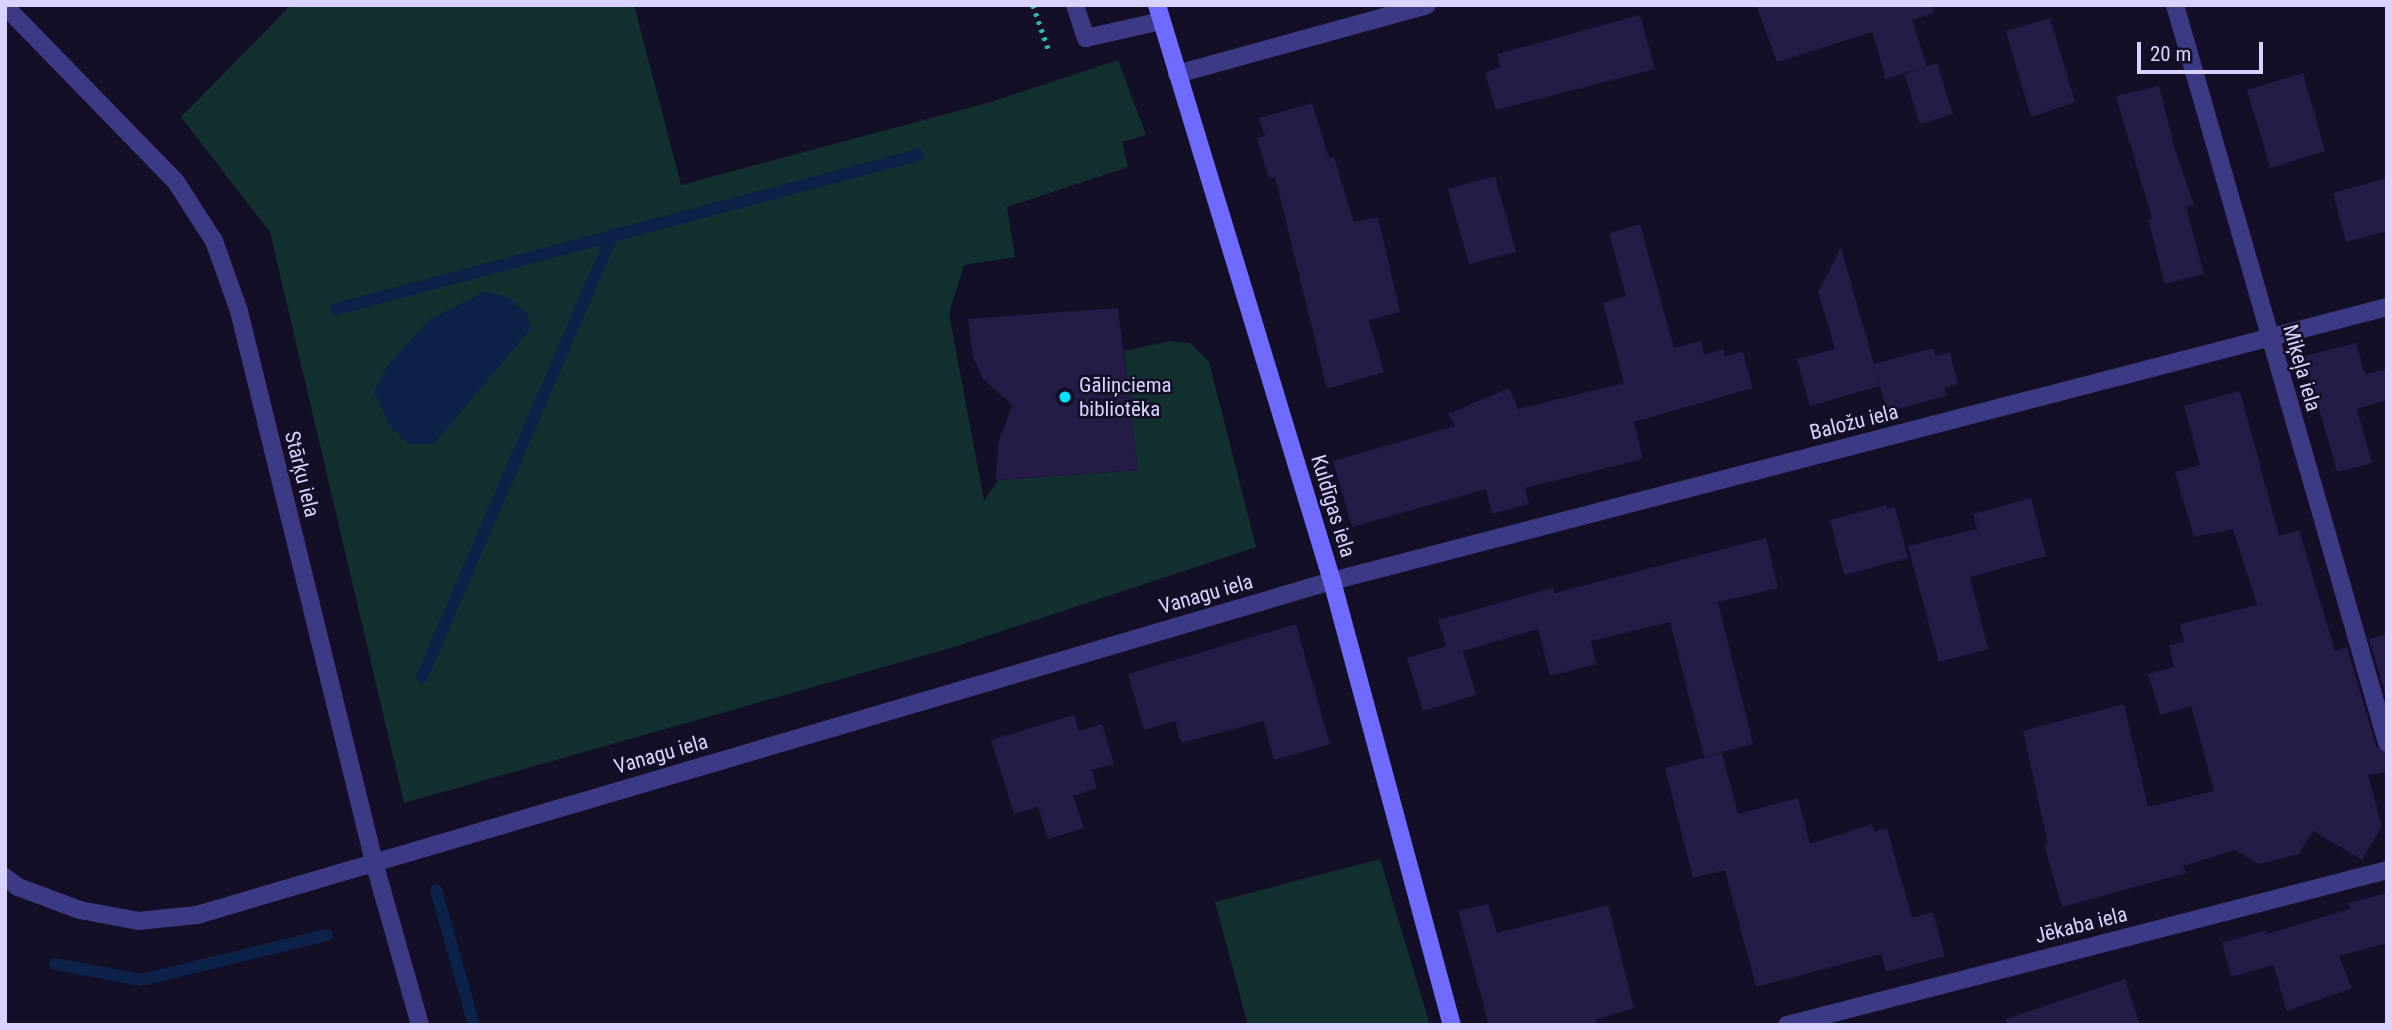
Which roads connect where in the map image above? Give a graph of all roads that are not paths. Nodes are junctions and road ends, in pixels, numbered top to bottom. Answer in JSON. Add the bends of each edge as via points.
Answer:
{"nodes":[{"id":1,"x":1075,"y":5,"type":"edge"},
{"id":2,"x":1427,"y":5,"type":"edge"},
{"id":3,"x":2175,"y":5,"type":"edge"},
{"id":4,"x":5,"y":6,"type":"edge"},
{"id":5,"x":1159,"y":13,"type":"edge"},
{"id":6,"x":1177,"y":74,"type":"junction"},
{"id":7,"x":2387,"y":307,"type":"edge"},
{"id":8,"x":2269,"y":338,"type":"junction"},
{"id":9,"x":1332,"y":581,"type":"junction"},
{"id":10,"x":2387,"y":743,"type":"edge"},
{"id":11,"x":374,"y":862,"type":"junction"},
{"id":12,"x":2387,"y":870,"type":"edge"},
{"id":13,"x":5,"y":877,"type":"edge"},
{"id":14,"x":420,"y":1025,"type":"edge"},
{"id":15,"x":1452,"y":1025,"type":"edge"},
{"id":16,"x":1787,"y":1025,"type":"edge"}],
"edges":[{"from":1,"to":5,"type":"street","via":[[1086,38]]},
{"from":2,"to":6,"type":"street"},
{"from":3,"to":8,"type":"street","name":"Miķeļa iela"},
{"from":4,"to":11,"type":"street","name":"Stārķu iela","via":[[176,182],[214,242],[239,312]]},
{"from":5,"to":6,"type":"street","name":"Kuldīgas iela"},
{"from":6,"to":9,"type":"street","name":"Kuldīgas iela"},
{"from":7,"to":8,"type":"street","name":"Baložu iela"},
{"from":8,"to":9,"type":"street","name":"Baložu iela"},
{"from":8,"to":10,"type":"street","name":"Miķeļa iela"},
{"from":9,"to":11,"type":"street","name":"Vanagu iela"},
{"from":9,"to":15,"type":"street","name":"Kuldīgas iela"},
{"from":11,"to":13,"type":"street","name":"Vanagu iela","via":[[197,915],[138,920],[80,910],[18,887]]},
{"from":11,"to":14,"type":"street","name":"Stārķu iela"},
{"from":12,"to":16,"type":"street","name":"Jēkaba iela"}]}
